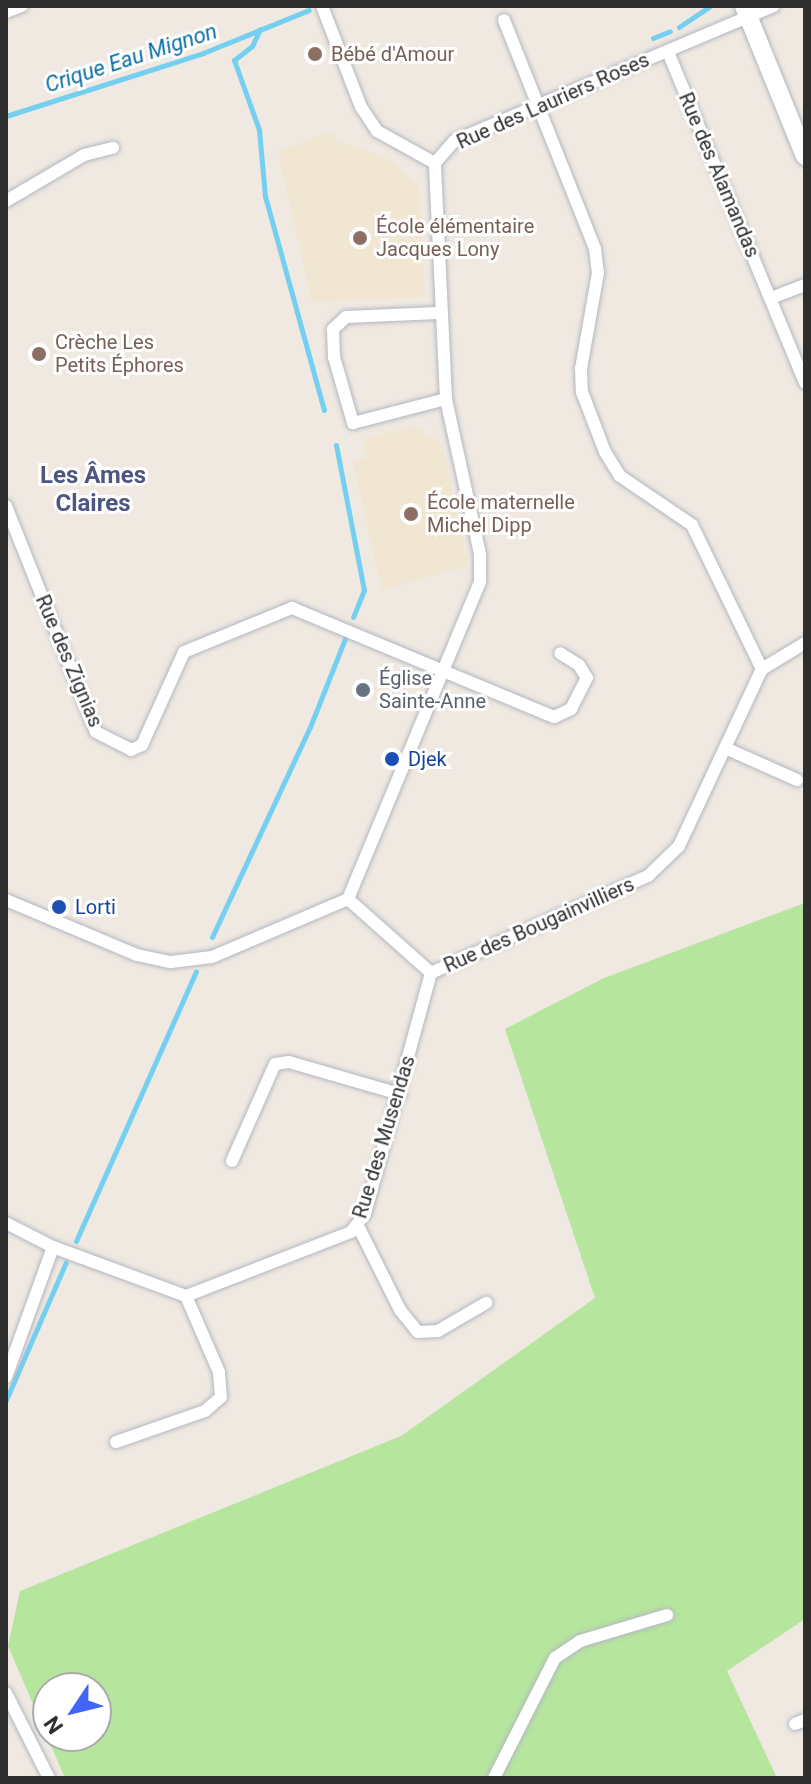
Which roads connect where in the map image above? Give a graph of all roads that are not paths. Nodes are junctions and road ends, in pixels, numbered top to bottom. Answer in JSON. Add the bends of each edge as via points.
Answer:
{"nodes":[{"id":1,"x":22,"y":6,"type":"edge"},
{"id":2,"x":322,"y":6,"type":"edge"},
{"id":3,"x":774,"y":6,"type":"edge"},
{"id":4,"x":746,"y":11,"type":"edge"},
{"id":5,"x":6,"y":12,"type":"edge"},
{"id":6,"x":504,"y":20,"type":"dead end"},
{"id":7,"x":668,"y":52,"type":"junction"},
{"id":8,"x":539,"y":106,"type":"junction"},
{"id":9,"x":113,"y":148,"type":"dead end"},
{"id":10,"x":805,"y":156,"type":"edge"},
{"id":11,"x":435,"y":163,"type":"junction"},
{"id":12,"x":6,"y":201,"type":"edge"},
{"id":13,"x":805,"y":285,"type":"edge"},
{"id":14,"x":771,"y":298,"type":"junction"},
{"id":15,"x":438,"y":313,"type":"junction"},
{"id":16,"x":805,"y":383,"type":"edge"},
{"id":17,"x":446,"y":399,"type":"junction"},
{"id":18,"x":6,"y":506,"type":"edge"},
{"id":19,"x":20,"y":545,"type":"junction"},
{"id":20,"x":6,"y":549,"type":"edge"},
{"id":21,"x":805,"y":643,"type":"edge"},
{"id":22,"x":560,"y":653,"type":"dead end"},
{"id":23,"x":762,"y":669,"type":"junction"},
{"id":24,"x":444,"y":671,"type":"junction"},
{"id":25,"x":725,"y":748,"type":"junction"},
{"id":26,"x":797,"y":780,"type":"dead end"},
{"id":27,"x":348,"y":899,"type":"junction"},
{"id":28,"x":6,"y":900,"type":"edge"},
{"id":29,"x":431,"y":973,"type":"junction"},
{"id":30,"x":400,"y":1094,"type":"junction"},
{"id":31,"x":232,"y":1161,"type":"dead end"},
{"id":32,"x":6,"y":1223,"type":"edge"},
{"id":33,"x":358,"y":1226,"type":"junction"},
{"id":34,"x":53,"y":1247,"type":"junction"},
{"id":35,"x":186,"y":1296,"type":"junction"},
{"id":36,"x":486,"y":1303,"type":"dead end"},
{"id":37,"x":6,"y":1377,"type":"edge"},
{"id":38,"x":116,"y":1442,"type":"dead end"},
{"id":39,"x":667,"y":1615,"type":"dead end"},
{"id":40,"x":6,"y":1693,"type":"edge"},
{"id":41,"x":49,"y":1778,"type":"edge"},
{"id":42,"x":494,"y":1778,"type":"edge"}],
"edges":[{"from":1,"to":5,"type":"street"},
{"from":2,"to":11,"type":"street","via":[[361,107],[377,131]]},
{"from":3,"to":4,"type":"street","name":"Rue des Lauriers Roses"},
{"from":4,"to":7,"type":"street","name":"Rue des Lauriers Roses"},
{"from":4,"to":10,"type":"street"},
{"from":6,"to":8,"type":"street"},
{"from":7,"to":8,"type":"street","name":"Rue des Lauriers Roses"},
{"from":7,"to":14,"type":"street","name":"Rue des Alamandas"},
{"from":8,"to":11,"type":"street","name":"Rue des Lauriers Roses","via":[[454,141]]},
{"from":8,"to":23,"type":"street","via":[[595,249],[598,273],[581,368],[582,392],[605,452],[620,476],[692,525]]},
{"from":9,"to":12,"type":"street","via":[[84,155]]},
{"from":11,"to":15,"type":"street","name":"Rue des Lauriers Roses"},
{"from":13,"to":14,"type":"street"},
{"from":14,"to":16,"type":"street","name":"Rue des Alamandas"},
{"from":15,"to":17,"type":"street","name":"Rue des Lauriers Roses"},
{"from":15,"to":17,"type":"street","via":[[346,317],[333,329],[334,357],[353,423]]},
{"from":17,"to":24,"type":"street","name":"Rue des Lauriers Roses","via":[[480,554],[480,582]]},
{"from":18,"to":19,"type":"street"},
{"from":19,"to":20,"type":"street"},
{"from":19,"to":24,"type":"street","name":"Rue des Zignias","via":[[96,732],[131,750],[142,745],[184,652],[286,609],[298,608]]},
{"from":21,"to":23,"type":"street"},
{"from":22,"to":24,"type":"street","via":[[579,665],[587,678],[571,709],[554,717]]},
{"from":23,"to":25,"type":"street","name":"Rue des Bougainvilliers"},
{"from":24,"to":27,"type":"street","name":"Rue des Lauriers Roses"},
{"from":25,"to":26,"type":"street"},
{"from":25,"to":29,"type":"street","name":"Rue des Bougainvilliers","via":[[679,846],[648,876]]},
{"from":27,"to":28,"type":"street","via":[[212,957],[171,962],[137,955]]},
{"from":27,"to":29,"type":"street"},
{"from":29,"to":30,"type":"street","name":"Rue des Musendas"},
{"from":30,"to":31,"type":"street","via":[[289,1062],[275,1064]]},
{"from":30,"to":33,"type":"street","name":"Rue des Musendas"},
{"from":32,"to":34,"type":"street"},
{"from":33,"to":35,"type":"street","name":"Rue des Musendas"},
{"from":33,"to":36,"type":"street","via":[[400,1310],[418,1332],[438,1331]]},
{"from":34,"to":35,"type":"street"},
{"from":34,"to":37,"type":"street"},
{"from":35,"to":38,"type":"street","via":[[219,1372],[221,1397],[205,1411]]},
{"from":39,"to":42,"type":"street","via":[[580,1641],[555,1658]]},
{"from":40,"to":41,"type":"street"}]}
